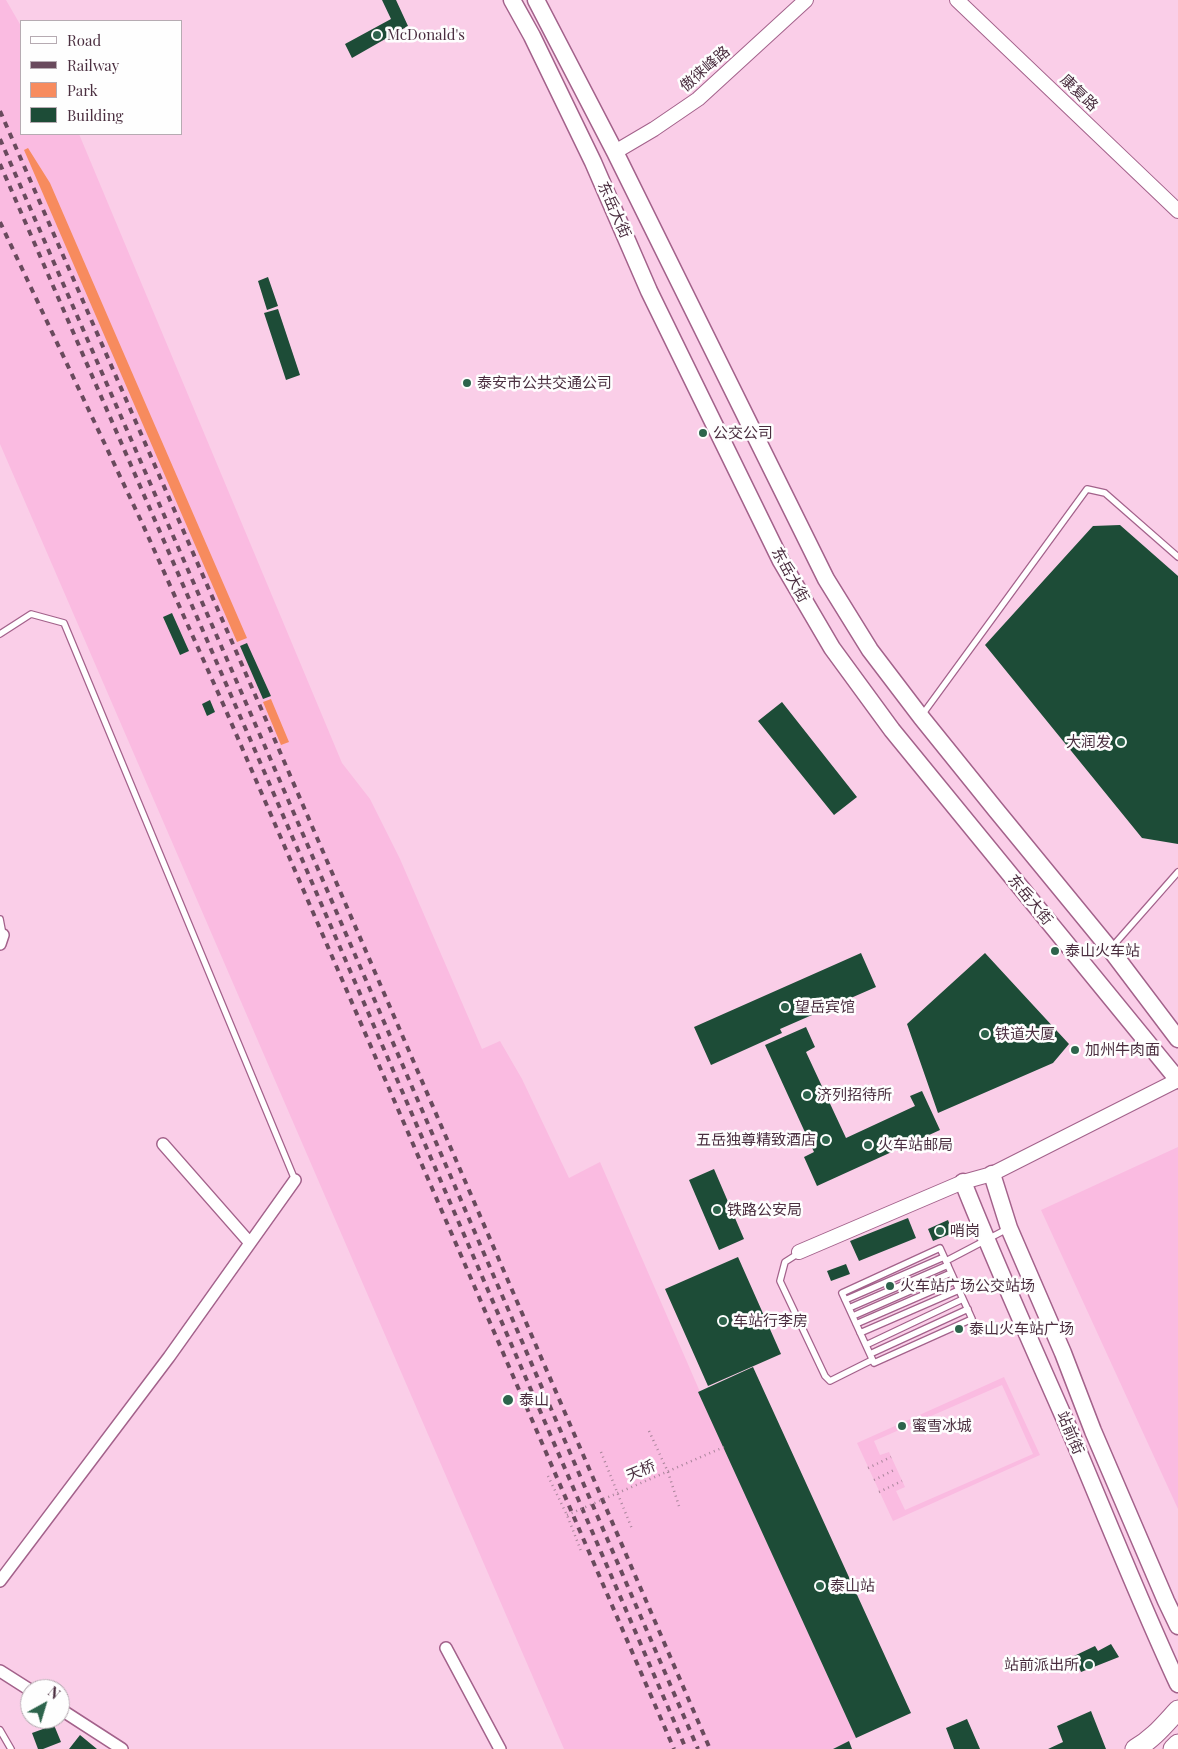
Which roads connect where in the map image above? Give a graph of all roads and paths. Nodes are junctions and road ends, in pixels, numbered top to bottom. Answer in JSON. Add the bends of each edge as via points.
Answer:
{"nodes":[{"id":1,"x":512,"y":0,"type":"edge"},
{"id":2,"x":536,"y":0,"type":"edge"},
{"id":3,"x":806,"y":0,"type":"edge"},
{"id":4,"x":957,"y":0,"type":"edge"},
{"id":5,"x":615,"y":152,"type":"junction"},
{"id":6,"x":593,"y":162,"type":"junction"},
{"id":7,"x":1178,"y":211,"type":"edge"},
{"id":8,"x":1178,"y":557,"type":"edge"},
{"id":9,"x":0,"y":634,"type":"edge"},
{"id":10,"x":921,"y":717,"type":"junction"},
{"id":11,"x":1178,"y":872,"type":"edge"},
{"id":12,"x":0,"y":919,"type":"edge"},
{"id":13,"x":2,"y":939,"type":"edge"},
{"id":14,"x":1110,"y":949,"type":"junction"},
{"id":15,"x":1178,"y":1039,"type":"edge"},
{"id":16,"x":1178,"y":1080,"type":"edge"},
{"id":17,"x":163,"y":1144,"type":"dead end"},
{"id":18,"x":992,"y":1174,"type":"junction"},
{"id":19,"x":294,"y":1180,"type":"joint"},
{"id":20,"x":963,"y":1182,"type":"junction"},
{"id":21,"x":1009,"y":1228,"type":"junction"},
{"id":22,"x":986,"y":1239,"type":"junction"},
{"id":23,"x":250,"y":1243,"type":"junction"},
{"id":24,"x":799,"y":1252,"type":"joint"},
{"id":25,"x":946,"y":1261,"type":"junction"},
{"id":26,"x":951,"y":1273,"type":"junction"},
{"id":27,"x":955,"y":1281,"type":"junction"},
{"id":28,"x":959,"y":1290,"type":"junction"},
{"id":29,"x":963,"y":1299,"type":"junction"},
{"id":30,"x":849,"y":1308,"type":"junction"},
{"id":31,"x":968,"y":1309,"type":"junction"},
{"id":32,"x":853,"y":1316,"type":"junction"},
{"id":33,"x":856,"y":1324,"type":"junction"},
{"id":34,"x":860,"y":1333,"type":"junction"},
{"id":35,"x":866,"y":1344,"type":"junction"},
{"id":36,"x":871,"y":1357,"type":"junction"},
{"id":37,"x":649,"y":1431,"type":"dead end"},
{"id":38,"x":724,"y":1448,"type":"dead end"},
{"id":39,"x":601,"y":1452,"type":"dead end"},
{"id":40,"x":891,"y":1457,"type":"dead end"},
{"id":41,"x":868,"y":1468,"type":"dead end"},
{"id":42,"x":896,"y":1469,"type":"dead end"},
{"id":43,"x":668,"y":1472,"type":"junction"},
{"id":44,"x":548,"y":1476,"type":"dead end"},
{"id":45,"x":874,"y":1480,"type":"dead end"},
{"id":46,"x":902,"y":1481,"type":"dead end"},
{"id":47,"x":879,"y":1492,"type":"dead end"},
{"id":48,"x":619,"y":1493,"type":"junction"},
{"id":49,"x":679,"y":1506,"type":"dead end"},
{"id":50,"x":567,"y":1515,"type":"junction"},
{"id":51,"x":632,"y":1529,"type":"dead end"},
{"id":52,"x":581,"y":1551,"type":"dead end"},
{"id":53,"x":0,"y":1581,"type":"edge"},
{"id":54,"x":1166,"y":1601,"type":"junction"},
{"id":55,"x":1178,"y":1614,"type":"edge"},
{"id":56,"x":1178,"y":1626,"type":"edge"},
{"id":57,"x":446,"y":1648,"type":"dead end"},
{"id":58,"x":0,"y":1671,"type":"edge"},
{"id":59,"x":20,"y":1684,"type":"edge"},
{"id":60,"x":1178,"y":1684,"type":"edge"},
{"id":61,"x":1178,"y":1710,"type":"edge"},
{"id":62,"x":70,"y":1715,"type":"edge"},
{"id":63,"x":0,"y":1730,"type":"edge"},
{"id":64,"x":1178,"y":1744,"type":"edge"},
{"id":65,"x":11,"y":1749,"type":"edge"},
{"id":66,"x":122,"y":1749,"type":"edge"},
{"id":67,"x":500,"y":1749,"type":"edge"},
{"id":68,"x":1135,"y":1749,"type":"edge"},
{"id":69,"x":1174,"y":1749,"type":"edge"}],
"edges":[{"from":1,"to":6,"type":"main road","name":"东岳大街"},
{"from":2,"to":5,"type":"main road","name":"东岳大街"},
{"from":3,"to":5,"type":"street","name":"傲徕峰路","via":[[698,99]]},
{"from":4,"to":7,"type":"street","name":"康复路"},
{"from":5,"to":6,"type":"main road"},
{"from":5,"to":10,"type":"main road","name":"东岳大街","via":[[826,579],[870,650]]},
{"from":6,"to":16,"type":"main road","name":"东岳大街","via":[[649,291],[781,561],[832,648],[904,745]]},
{"from":8,"to":10,"type":"lane","via":[[1105,494],[1087,489]]},
{"from":9,"to":19,"type":"lane","via":[[31,614],[64,623]]},
{"from":10,"to":14,"type":"main road","name":"东岳大街"},
{"from":11,"to":14,"type":"lane"},
{"from":12,"to":13,"type":"lane"},
{"from":14,"to":15,"type":"main road","name":"东岳大街"},
{"from":16,"to":18,"type":"street"},
{"from":17,"to":23,"type":"street"},
{"from":18,"to":20,"type":"street"},
{"from":18,"to":21,"type":"main road","name":"站前街"},
{"from":19,"to":23,"type":"street"},
{"from":20,"to":22,"type":"main road","name":"站前街"},
{"from":20,"to":24,"type":"street"},
{"from":21,"to":22,"type":"lane"},
{"from":21,"to":54,"type":"main road","name":"站前街"},
{"from":22,"to":25,"type":"lane"},
{"from":22,"to":60,"type":"main road","name":"站前街"},
{"from":23,"to":53,"type":"street","via":[[169,1357]]},
{"from":24,"to":36,"type":"lane","via":[[785,1262],[780,1281],[825,1376],[830,1381]]},
{"from":25,"to":26,"type":"lane"},
{"from":25,"to":30,"type":"lane"},
{"from":25,"to":30,"type":"lane","via":[[940,1248],[842,1293]]},
{"from":26,"to":27,"type":"lane"},
{"from":26,"to":32,"type":"lane"},
{"from":27,"to":28,"type":"lane"},
{"from":27,"to":33,"type":"lane"},
{"from":28,"to":29,"type":"lane"},
{"from":28,"to":34,"type":"lane"},
{"from":29,"to":31,"type":"lane"},
{"from":29,"to":35,"type":"lane"},
{"from":30,"to":32,"type":"lane"},
{"from":31,"to":36,"type":"lane"},
{"from":31,"to":36,"type":"lane","via":[[972,1319],[874,1363]]},
{"from":32,"to":33,"type":"lane"},
{"from":33,"to":34,"type":"lane"},
{"from":34,"to":35,"type":"lane"},
{"from":35,"to":36,"type":"lane"},
{"from":37,"to":43,"type":"path"},
{"from":38,"to":43,"type":"path","name":"天桥","bridge":true},
{"from":39,"to":48,"type":"path"},
{"from":40,"to":41,"type":"path"},
{"from":42,"to":45,"type":"path"},
{"from":43,"to":48,"type":"path","name":"天桥","bridge":true},
{"from":43,"to":49,"type":"path"},
{"from":44,"to":50,"type":"path"},
{"from":46,"to":47,"type":"path"},
{"from":48,"to":50,"type":"path","name":"天桥","bridge":true},
{"from":48,"to":51,"type":"path"},
{"from":50,"to":52,"type":"path"},
{"from":54,"to":55,"type":"main road"},
{"from":54,"to":56,"type":"main road","name":"站前街"},
{"from":57,"to":67,"type":"street"},
{"from":58,"to":59,"type":"street"},
{"from":61,"to":68,"type":"highway","via":[[1164,1727]]},
{"from":62,"to":66,"type":"street"},
{"from":63,"to":65,"type":"lane"},
{"from":64,"to":69,"type":"highway"}]}
